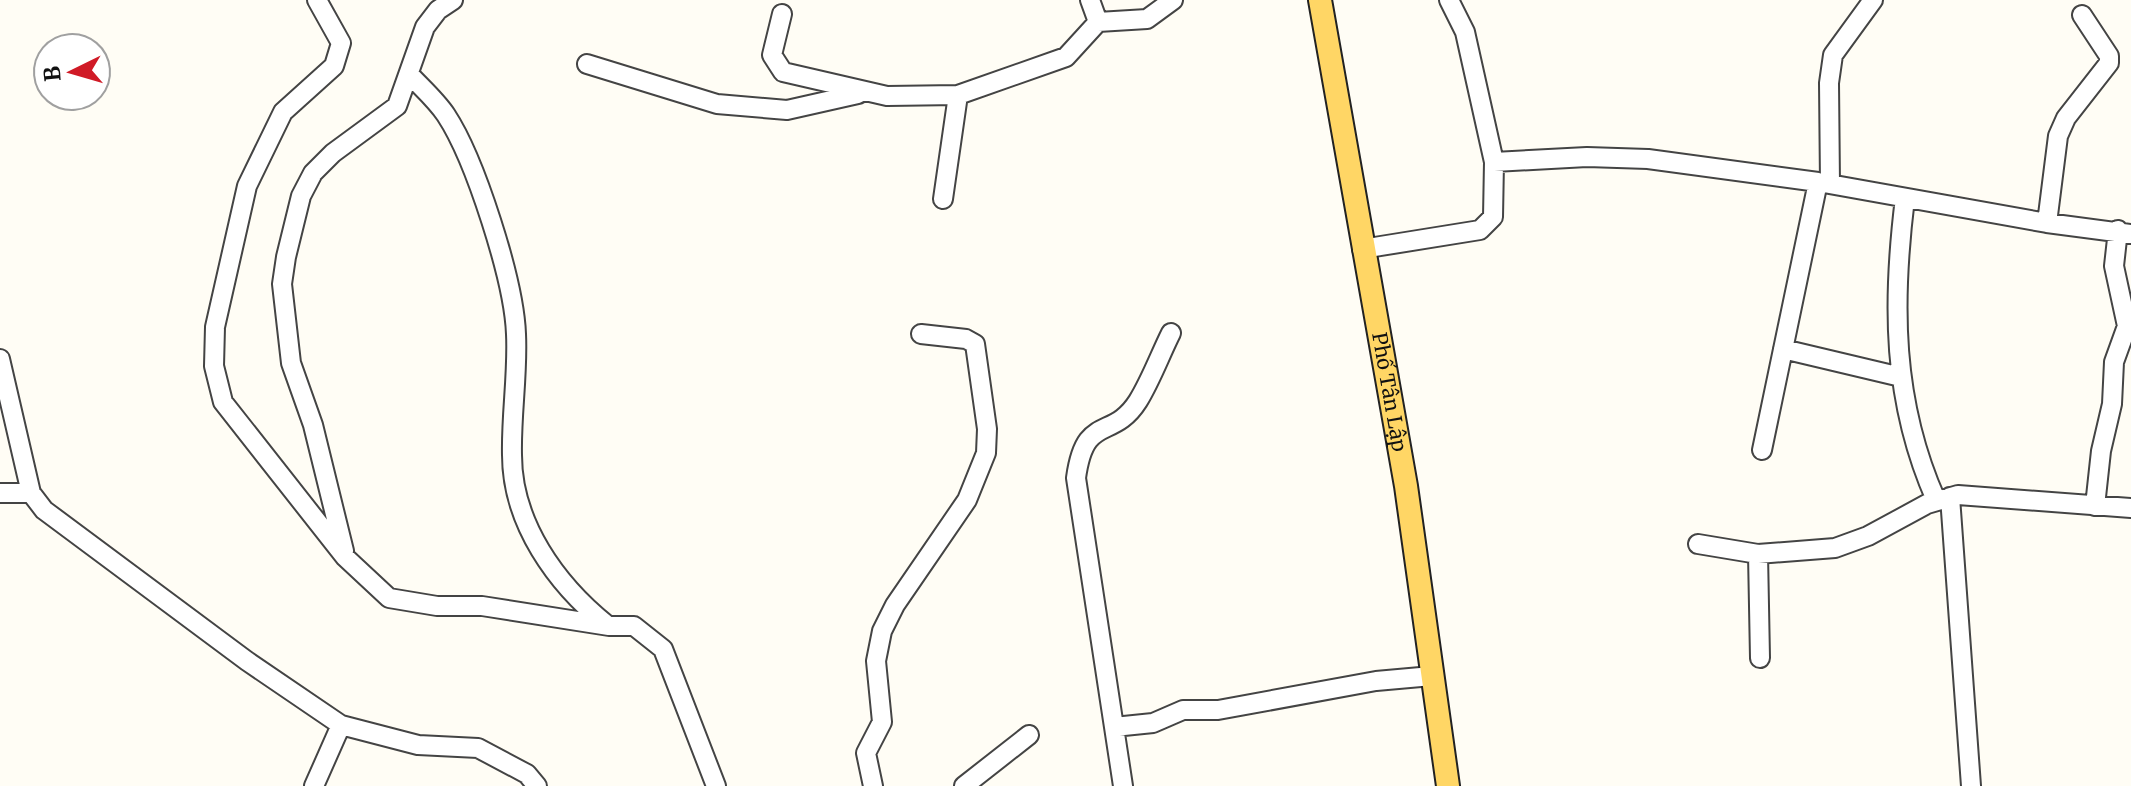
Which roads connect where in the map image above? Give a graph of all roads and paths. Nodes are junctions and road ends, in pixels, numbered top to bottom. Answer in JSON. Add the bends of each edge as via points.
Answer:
{"nodes":[{"id":1,"x":317,"y":0,"type":"edge"},
{"id":2,"x":453,"y":0,"type":"edge"},
{"id":3,"x":1090,"y":0,"type":"edge"},
{"id":4,"x":1173,"y":0,"type":"edge"},
{"id":5,"x":1320,"y":0,"type":"edge"},
{"id":6,"x":1449,"y":0,"type":"edge"},
{"id":7,"x":1873,"y":0,"type":"edge"},
{"id":8,"x":782,"y":14,"type":"dead end"},
{"id":9,"x":2082,"y":15,"type":"dead end"},
{"id":10,"x":1098,"y":22,"type":"junction"},
{"id":11,"x":587,"y":64,"type":"dead end"},
{"id":12,"x":409,"y":74,"type":"junction"},
{"id":13,"x":865,"y":93,"type":"junction"},
{"id":14,"x":958,"y":95,"type":"junction"},
{"id":15,"x":1494,"y":162,"type":"junction"},
{"id":16,"x":1824,"y":183,"type":"junction"},
{"id":17,"x":1905,"y":198,"type":"junction"},
{"id":18,"x":943,"y":199,"type":"dead end"},
{"id":19,"x":2047,"y":223,"type":"junction"},
{"id":20,"x":2125,"y":232,"type":"edge"},
{"id":21,"x":1362,"y":249,"type":"junction"},
{"id":22,"x":1171,"y":333,"type":"dead end"},
{"id":23,"x":921,"y":334,"type":"dead end"},
{"id":24,"x":1783,"y":349,"type":"junction"},
{"id":25,"x":0,"y":359,"type":"edge"},
{"id":26,"x":1901,"y":377,"type":"junction"},
{"id":27,"x":1762,"y":450,"type":"dead end"},
{"id":28,"x":0,"y":493,"type":"edge"},
{"id":29,"x":31,"y":493,"type":"junction"},
{"id":30,"x":1943,"y":499,"type":"junction"},
{"id":31,"x":2095,"y":506,"type":"junction"},
{"id":32,"x":2131,"y":508,"type":"edge"},
{"id":33,"x":1698,"y":544,"type":"dead end"},
{"id":34,"x":1758,"y":554,"type":"junction"},
{"id":35,"x":345,"y":557,"type":"junction"},
{"id":36,"x":609,"y":626,"type":"junction"},
{"id":37,"x":1760,"y":658,"type":"dead end"},
{"id":38,"x":1432,"y":676,"type":"junction"},
{"id":39,"x":341,"y":725,"type":"junction"},
{"id":40,"x":1114,"y":727,"type":"junction"},
{"id":41,"x":1029,"y":735,"type":"dead end"},
{"id":42,"x":314,"y":786,"type":"edge"},
{"id":43,"x":537,"y":786,"type":"edge"},
{"id":44,"x":716,"y":786,"type":"edge"},
{"id":45,"x":873,"y":786,"type":"edge"},
{"id":46,"x":964,"y":786,"type":"edge"},
{"id":47,"x":1123,"y":786,"type":"edge"},
{"id":48,"x":1448,"y":786,"type":"edge"},
{"id":49,"x":1971,"y":786,"type":"edge"}],
"edges":[{"from":1,"to":35,"type":"street","via":[[341,43],[334,66],[283,112],[247,186],[215,327],[214,366],[223,402]]},
{"from":2,"to":12,"type":"street","via":[[425,27]]},
{"from":3,"to":10,"type":"street"},
{"from":4,"to":10,"type":"street","via":[[1147,19]]},
{"from":5,"to":21,"type":"main road","name":"Phố Tân Lập"},
{"from":6,"to":15,"type":"street","via":[[1469,46]]},
{"from":7,"to":16,"type":"street","via":[[1836,47],[1830,67]]},
{"from":8,"to":13,"type":"street","via":[[772,55],[783,72]]},
{"from":9,"to":19,"type":"street","via":[[2109,63],[2058,136]]},
{"from":10,"to":14,"type":"street","via":[[1066,57]]},
{"from":11,"to":13,"type":"street","via":[[717,104],[787,110]]},
{"from":12,"to":35,"type":"street","via":[[397,106],[313,173],[297,208],[283,274],[291,363],[313,425]]},
{"from":12,"to":36,"type":"street","via":[[450,121],[505,265],[516,331],[512,455],[519,504],[539,547],[570,593]]},
{"from":13,"to":14,"type":"street"},
{"from":14,"to":18,"type":"street"},
{"from":15,"to":16,"type":"street","via":[[1637,158]]},
{"from":15,"to":21,"type":"street","via":[[1493,217],[1486,227]]},
{"from":16,"to":17,"type":"street"},
{"from":16,"to":24,"type":"street"},
{"from":17,"to":19,"type":"street"},
{"from":17,"to":26,"type":"street","via":[[1895,303]]},
{"from":19,"to":20,"type":"street"},
{"from":20,"to":31,"type":"street","via":[[2114,266],[2127,326],[2114,362]]},
{"from":21,"to":38,"type":"main road","name":"Phố Tân Lập","via":[[1406,486]]},
{"from":22,"to":40,"type":"street","via":[[1137,403],[1117,422],[1090,434],[1079,454],[1076,478]]},
{"from":23,"to":45,"type":"street","via":[[975,344],[988,442],[967,500],[882,631],[876,661],[882,722],[866,753]]},
{"from":24,"to":26,"type":"street"},
{"from":24,"to":27,"type":"street"},
{"from":25,"to":29,"type":"street"},
{"from":26,"to":30,"type":"street","via":[[1920,463]]},
{"from":28,"to":29,"type":"street"},
{"from":29,"to":39,"type":"street","via":[[52,517]]},
{"from":30,"to":31,"type":"street","via":[[1967,495]]},
{"from":30,"to":34,"type":"street","via":[[1853,543]]},
{"from":30,"to":49,"type":"street"},
{"from":31,"to":32,"type":"street"},
{"from":33,"to":34,"type":"street"},
{"from":34,"to":37,"type":"street"},
{"from":35,"to":36,"type":"street","via":[[389,598]]},
{"from":36,"to":44,"type":"street","via":[[634,626],[663,649]]},
{"from":38,"to":40,"type":"street","via":[[1218,710],[1183,710],[1153,723]]},
{"from":38,"to":48,"type":"main road","name":"Phố Tân Lập"},
{"from":39,"to":42,"type":"street"},
{"from":39,"to":43,"type":"street","via":[[418,745],[478,748],[527,774]]},
{"from":40,"to":47,"type":"street"},
{"from":41,"to":46,"type":"street"}]}
